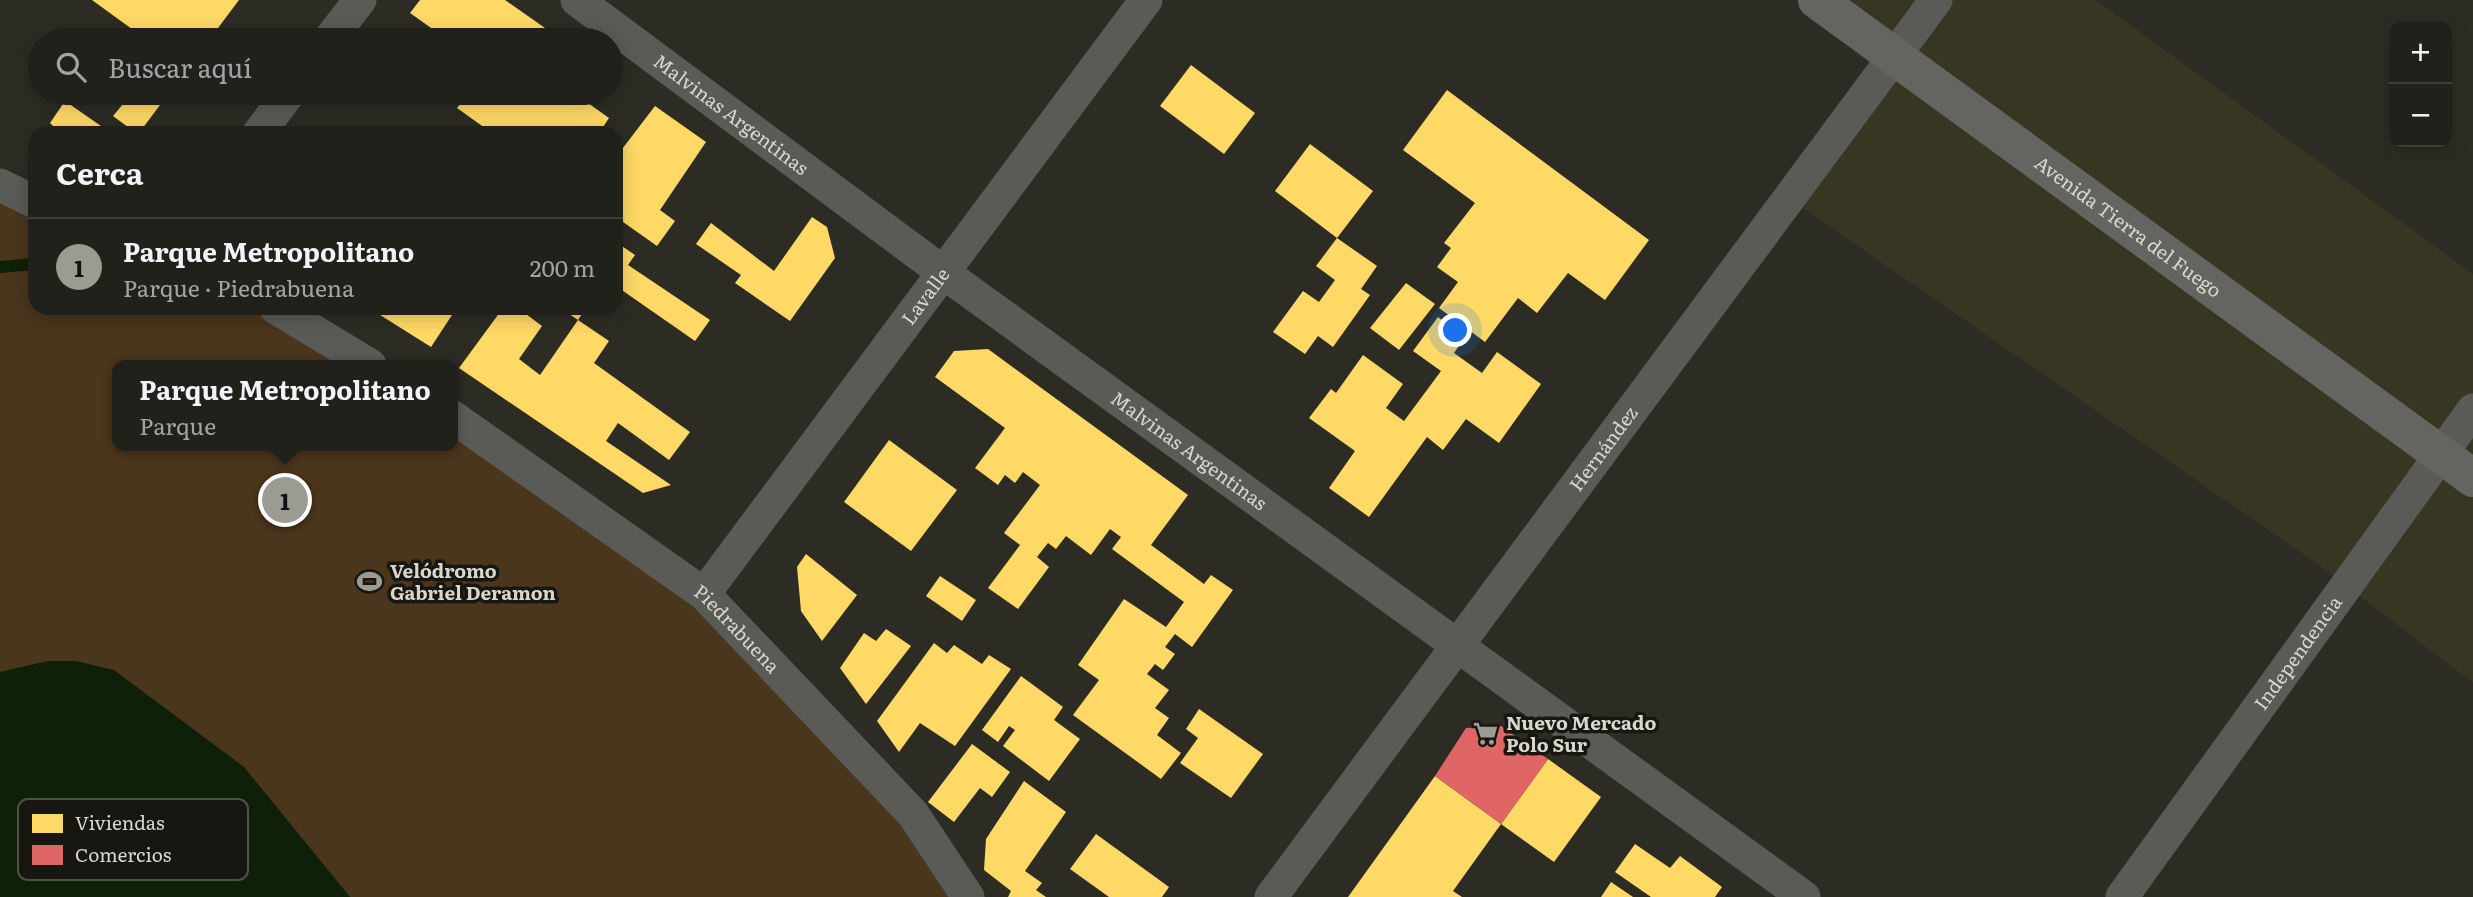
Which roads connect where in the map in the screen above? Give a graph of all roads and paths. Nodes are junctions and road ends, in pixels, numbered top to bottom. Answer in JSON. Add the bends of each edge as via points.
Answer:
{"nodes":[{"id":1,"x":360,"y":0,"type":"edge"},
{"id":2,"x":577,"y":0,"type":"edge"},
{"id":3,"x":1146,"y":0,"type":"edge"},
{"id":4,"x":1817,"y":0,"type":"edge"},
{"id":5,"x":1936,"y":0,"type":"edge"},
{"id":6,"x":338,"y":28,"type":"edge"},
{"id":7,"x":615,"y":28,"type":"edge"},
{"id":8,"x":623,"y":34,"type":"edge"},
{"id":9,"x":1894,"y":57,"type":"junction"},
{"id":10,"x":280,"y":105,"type":"edge"},
{"id":11,"x":263,"y":126,"type":"edge"},
{"id":12,"x":0,"y":185,"type":"edge"},
{"id":13,"x":28,"y":200,"type":"edge"},
{"id":14,"x":944,"y":273,"type":"junction"},
{"id":15,"x":288,"y":315,"type":"edge"},
{"id":16,"x":362,"y":360,"type":"edge"},
{"id":17,"x":2473,"y":410,"type":"edge"},
{"id":18,"x":458,"y":421,"type":"edge"},
{"id":19,"x":2440,"y":455,"type":"junction"},
{"id":20,"x":2473,"y":478,"type":"edge"},
{"id":21,"x":704,"y":594,"type":"junction"},
{"id":22,"x":1456,"y":644,"type":"junction"},
{"id":23,"x":968,"y":897,"type":"edge"},
{"id":24,"x":1271,"y":897,"type":"edge"},
{"id":25,"x":1804,"y":897,"type":"edge"},
{"id":26,"x":2122,"y":897,"type":"edge"}],
"edges":[{"from":1,"to":6,"type":"street"},
{"from":2,"to":7,"type":"street","name":"Malvinas Argentinas"},
{"from":3,"to":14,"type":"street","name":"Lavalle"},
{"from":4,"to":9,"type":"street","name":"Avenida Tierra del Fuego"},
{"from":5,"to":9,"type":"street","name":"Hernández"},
{"from":8,"to":14,"type":"street","name":"Malvinas Argentinas"},
{"from":9,"to":19,"type":"street","name":"Avenida Tierra del Fuego"},
{"from":9,"to":22,"type":"street","name":"Hernández"},
{"from":10,"to":11,"type":"street"},
{"from":12,"to":13,"type":"street"},
{"from":14,"to":21,"type":"street","name":"Lavalle"},
{"from":14,"to":22,"type":"street","name":"Malvinas Argentinas"},
{"from":15,"to":16,"type":"street"},
{"from":17,"to":19,"type":"street","name":"Independencia"},
{"from":18,"to":21,"type":"street","name":"Piedrabuena"},
{"from":19,"to":20,"type":"street","name":"Avenida Tierra del Fuego"},
{"from":19,"to":26,"type":"street","name":"Independencia"},
{"from":21,"to":23,"type":"street","name":"Piedrabuena","via":[[913,814]]},
{"from":22,"to":24,"type":"street","name":"Hernández"},
{"from":22,"to":25,"type":"street","name":"Malvinas Argentinas"}]}
